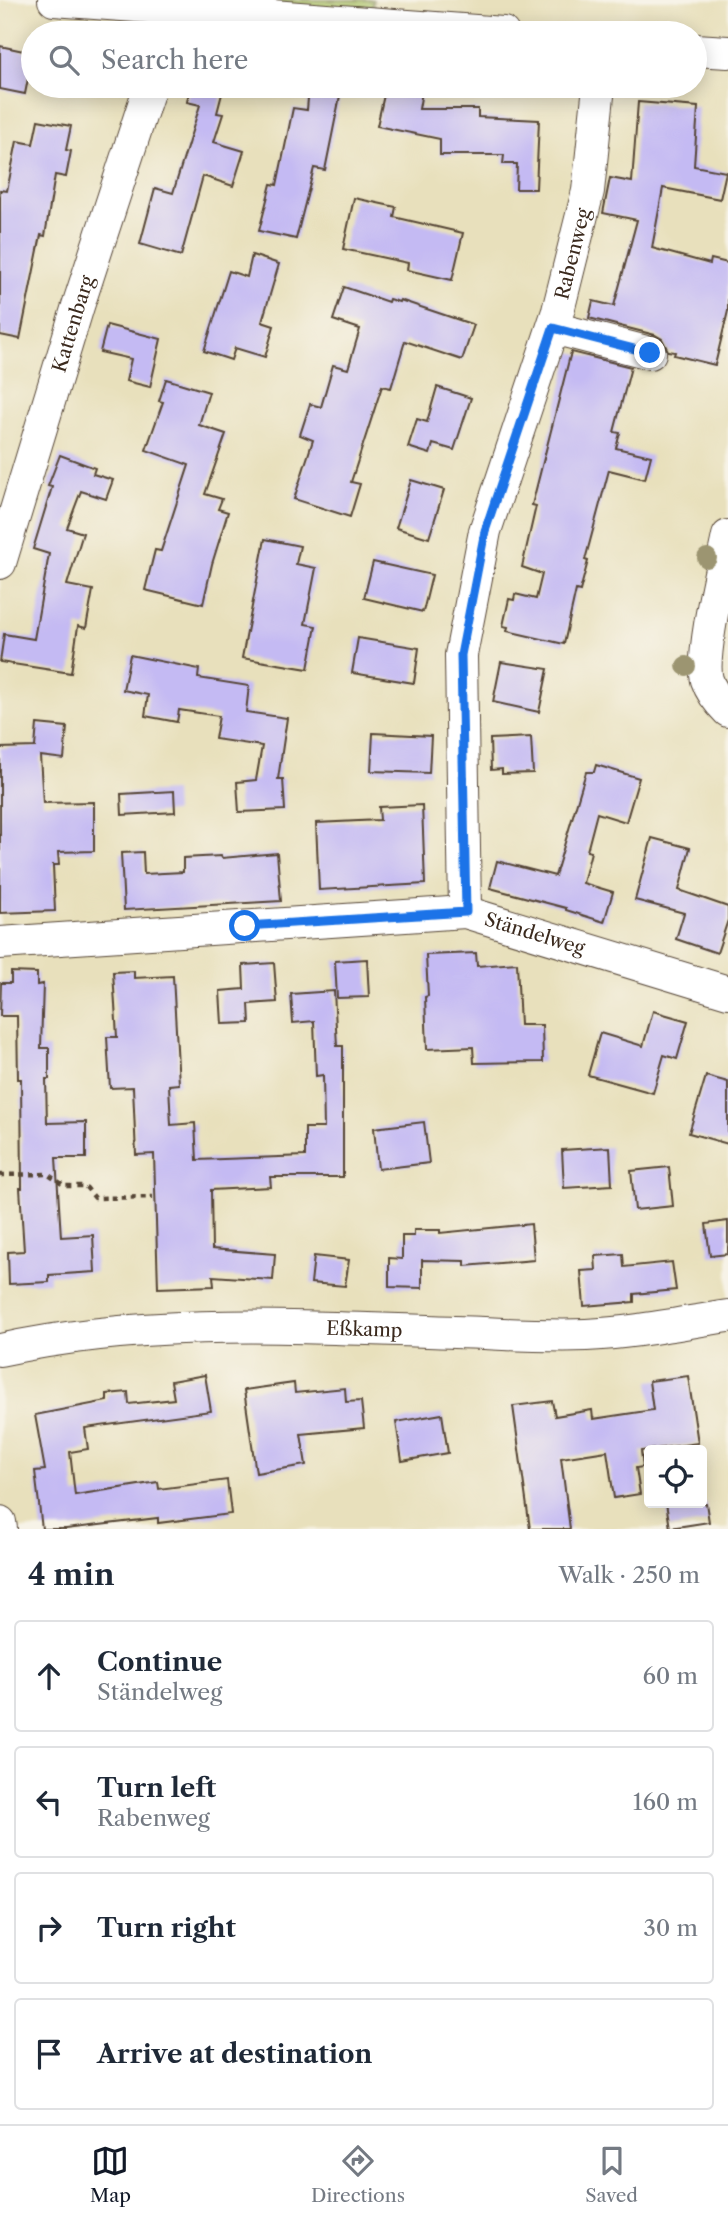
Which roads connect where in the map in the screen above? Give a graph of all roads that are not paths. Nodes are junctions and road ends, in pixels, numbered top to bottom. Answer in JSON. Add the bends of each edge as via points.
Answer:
{"nodes":[{"id":1,"x":54,"y":0,"type":"edge"},
{"id":2,"x":170,"y":21,"type":"edge"},
{"id":3,"x":707,"y":51,"type":"edge"},
{"id":4,"x":728,"y":52,"type":"edge"},
{"id":5,"x":145,"y":98,"type":"edge"},
{"id":6,"x":598,"y":98,"type":"edge"},
{"id":7,"x":553,"y":328,"type":"junction"},
{"id":8,"x":650,"y":353,"type":"dead end"},
{"id":9,"x":728,"y":536,"type":"edge"},
{"id":10,"x":0,"y":563,"type":"edge"},
{"id":11,"x":728,"y":711,"type":"edge"},
{"id":12,"x":466,"y":912,"type":"junction"},
{"id":13,"x":0,"y":943,"type":"edge"},
{"id":14,"x":728,"y":992,"type":"edge"},
{"id":15,"x":728,"y":1316,"type":"edge"},
{"id":16,"x":0,"y":1350,"type":"edge"},
{"id":17,"x":0,"y":1522,"type":"edge"},
{"id":18,"x":1,"y":1529,"type":"edge"}],
"edges":[{"from":1,"to":2,"type":"street"},
{"from":3,"to":4,"type":"street"},
{"from":5,"to":10,"type":"street","name":"Kattenbarg"},
{"from":6,"to":7,"type":"street","name":"Rabenweg","via":[[588,191]]},
{"from":7,"to":8,"type":"street"},
{"from":7,"to":12,"type":"street","name":"Rabenweg","via":[[485,531],[461,655]]},
{"from":9,"to":11,"type":"street","via":[[707,647],[707,678]]},
{"from":12,"to":13,"type":"street","name":"Ständelweg"},
{"from":12,"to":14,"type":"street","name":"Ständelweg"},
{"from":15,"to":16,"type":"street","name":"Eßkamp","via":[[564,1335],[284,1326],[149,1328]]},
{"from":17,"to":18,"type":"street"}]}
